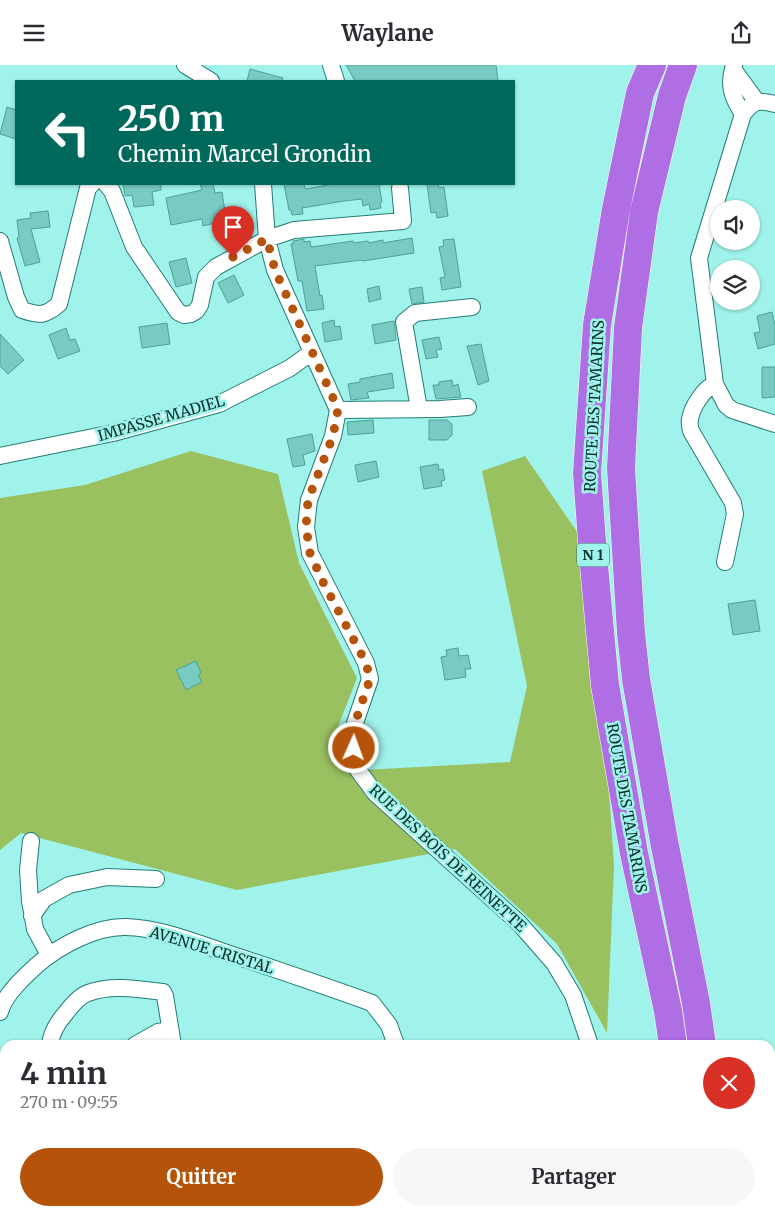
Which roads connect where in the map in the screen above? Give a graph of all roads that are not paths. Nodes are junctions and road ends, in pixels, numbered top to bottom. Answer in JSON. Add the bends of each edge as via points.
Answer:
{"nodes":[{"id":1,"x":185,"y":65,"type":"edge"},
{"id":2,"x":331,"y":65,"type":"edge"},
{"id":3,"x":652,"y":65,"type":"edge"},
{"id":4,"x":683,"y":65,"type":"edge"},
{"id":5,"x":734,"y":67,"type":"edge"},
{"id":6,"x":209,"y":80,"type":"edge"},
{"id":7,"x":336,"y":80,"type":"edge"},
{"id":8,"x":758,"y":101,"type":"junction"},
{"id":9,"x":775,"y":104,"type":"edge"},
{"id":10,"x":743,"y":114,"type":"junction"},
{"id":11,"x":91,"y":185,"type":"edge"},
{"id":12,"x":107,"y":185,"type":"edge"},
{"id":13,"x":263,"y":185,"type":"edge"},
{"id":14,"x":400,"y":188,"type":"dead end"},
{"id":15,"x":267,"y":239,"type":"junction"},
{"id":16,"x":0,"y":241,"type":"edge"},
{"id":17,"x":472,"y":307,"type":"dead end"},
{"id":18,"x":312,"y":353,"type":"junction"},
{"id":19,"x":715,"y":384,"type":"junction"},
{"id":20,"x":468,"y":407,"type":"dead end"},
{"id":21,"x":338,"y":409,"type":"junction"},
{"id":22,"x":419,"y":409,"type":"junction"},
{"id":23,"x":775,"y":424,"type":"edge"},
{"id":24,"x":0,"y":456,"type":"edge"},
{"id":25,"x":725,"y":562,"type":"dead end"},
{"id":26,"x":31,"y":841,"type":"dead end"},
{"id":27,"x":156,"y":879,"type":"dead end"},
{"id":28,"x":32,"y":916,"type":"junction"},
{"id":29,"x":49,"y":955,"type":"junction"},
{"id":30,"x":0,"y":1011,"type":"edge"},
{"id":31,"x":171,"y":1038,"type":"edge"},
{"id":32,"x":50,"y":1040,"type":"edge"},
{"id":33,"x":144,"y":1040,"type":"edge"},
{"id":34,"x":394,"y":1040,"type":"edge"},
{"id":35,"x":588,"y":1040,"type":"edge"},
{"id":36,"x":672,"y":1040,"type":"edge"},
{"id":37,"x":701,"y":1040,"type":"edge"}],
"edges":[{"from":1,"to":6,"type":"street"},
{"from":2,"to":7,"type":"street"},
{"from":3,"to":36,"type":"highway","name":"ROUTE DES TAMARINS","number":"N 1","via":[[640,93],[616,209],[599,315],[587,473],[605,685],[634,853]]},
{"from":4,"to":37,"type":"highway","name":"ROUTE DES TAMARINS","number":"N 1","via":[[644,213],[628,328],[621,468],[636,679]]},
{"from":5,"to":8,"type":"street"},
{"from":5,"to":10,"type":"street","via":[[730,81],[732,93]]},
{"from":8,"to":9,"type":"street"},
{"from":8,"to":10,"type":"street"},
{"from":10,"to":19,"type":"street","via":[[699,257]]},
{"from":11,"to":16,"type":"street","via":[[59,304],[48,314],[35,315],[22,310]]},
{"from":12,"to":15,"type":"street","via":[[134,247],[178,312],[184,315],[196,311],[200,305],[206,277],[216,267]]},
{"from":13,"to":15,"type":"street"},
{"from":14,"to":15,"type":"street","via":[[403,221],[294,230]]},
{"from":15,"to":18,"type":"street","via":[[275,270]]},
{"from":17,"to":22,"type":"street","via":[[415,313],[404,322]]},
{"from":18,"to":21,"type":"street"},
{"from":18,"to":24,"type":"street","name":"IMPASSE MADIEL","via":[[290,368],[219,404],[113,433]]},
{"from":19,"to":23,"type":"street","via":[[732,410]]},
{"from":19,"to":25,"type":"street","via":[[707,388],[690,417],[690,423],[691,431],[732,503],[735,514]]},
{"from":20,"to":22,"type":"street"},
{"from":21,"to":22,"type":"street"},
{"from":21,"to":35,"type":"street","name":"RUE DES BOIS DE REINETTE","via":[[333,436],[308,500],[306,527],[310,553],[366,663],[370,679],[355,723],[354,748],[358,770],[375,793],[520,923],[554,963],[573,995]]},
{"from":26,"to":28,"type":"street","via":[[28,871]]},
{"from":27,"to":28,"type":"street","via":[[107,877],[69,885],[44,899]]},
{"from":28,"to":29,"type":"street"},
{"from":29,"to":30,"type":"street","name":"AVENUE CRISTAL","via":[[27,974],[2,1003]]},
{"from":29,"to":34,"type":"street","name":"AVENUE CRISTAL","via":[[67,943],[102,930],[125,927],[162,932],[372,1003],[389,1025]]},
{"from":31,"to":32,"type":"street","via":[[163,992],[110,989],[87,993],[73,1004]]},
{"from":31,"to":33,"type":"street","via":[[158,1032]]}]}
